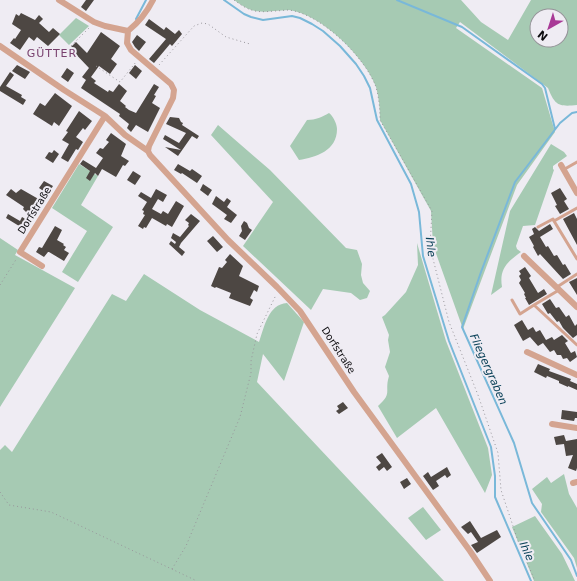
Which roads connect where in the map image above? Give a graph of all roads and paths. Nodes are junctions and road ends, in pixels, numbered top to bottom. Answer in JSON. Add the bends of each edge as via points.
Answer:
{"nodes":[{"id":1,"x":59,"y":0,"type":"edge"},
{"id":2,"x":153,"y":0,"type":"edge"},
{"id":3,"x":234,"y":0,"type":"edge"},
{"id":4,"x":94,"y":22,"type":"junction"},
{"id":5,"x":128,"y":31,"type":"junction"},
{"id":6,"x":250,"y":44,"type":"dead end"},
{"id":7,"x":0,"y":46,"type":"edge"},
{"id":8,"x":70,"y":46,"type":"dead end"},
{"id":9,"x":140,"y":58,"type":"junction"},
{"id":10,"x":96,"y":66,"type":"dead end"},
{"id":11,"x":155,"y":70,"type":"junction"},
{"id":12,"x":105,"y":116,"type":"junction"},
{"id":13,"x":148,"y":151,"type":"junction"},
{"id":14,"x":577,"y":162,"type":"edge"},
{"id":15,"x":562,"y":168,"type":"joint"},
{"id":16,"x":577,"y":193,"type":"edge"},
{"id":17,"x":577,"y":208,"type":"edge"},
{"id":18,"x":554,"y":221,"type":"junction"},
{"id":19,"x":538,"y":227,"type":"dead end"},
{"id":20,"x":524,"y":256,"type":"dead end"},
{"id":21,"x":16,"y":259,"type":"dead end"},
{"id":22,"x":577,"y":259,"type":"edge"},
{"id":23,"x":42,"y":266,"type":"dead end"},
{"id":24,"x":577,"y":274,"type":"edge"},
{"id":25,"x":0,"y":285,"type":"edge"},
{"id":26,"x":277,"y":287,"type":"junction"},
{"id":27,"x":558,"y":289,"type":"junction"},
{"id":28,"x":512,"y":300,"type":"dead end"},
{"id":29,"x":534,"y":305,"type":"junction"},
{"id":30,"x":577,"y":307,"type":"edge"},
{"id":31,"x":577,"y":345,"type":"edge"},
{"id":32,"x":527,"y":352,"type":"dead end"},
{"id":33,"x":577,"y":375,"type":"edge"},
{"id":34,"x":552,"y":424,"type":"dead end"},
{"id":35,"x":577,"y":428,"type":"edge"},
{"id":36,"x":0,"y":492,"type":"edge"},
{"id":37,"x":172,"y":569,"type":"junction"},
{"id":38,"x":197,"y":581,"type":"edge"},
{"id":39,"x":490,"y":581,"type":"edge"},
{"id":40,"x":535,"y":581,"type":"edge"}],
"edges":[{"from":1,"to":4,"type":"street"},
{"from":2,"to":5,"type":"street"},
{"from":3,"to":40,"type":"path","via":[[259,13],[288,10],[308,15],[348,47],[365,66],[375,86],[380,104],[380,120],[432,211],[430,247],[449,322],[498,453],[501,490]]},
{"from":4,"to":5,"type":"street"},
{"from":4,"to":8,"type":"path"},
{"from":5,"to":9,"type":"street","via":[[128,46]]},
{"from":6,"to":11,"type":"path","via":[[226,38],[202,22],[194,26]]},
{"from":7,"to":12,"type":"street","name":"Dorfstraße"},
{"from":9,"to":10,"type":"path","via":[[120,82]]},
{"from":9,"to":11,"type":"street"},
{"from":11,"to":13,"type":"street","via":[[171,84],[174,94]]},
{"from":12,"to":13,"type":"street","name":"Dorfstraße"},
{"from":12,"to":23,"type":"street","name":"Dorfstraße","via":[[20,252]]},
{"from":13,"to":26,"type":"street","name":"Dorfstraße","via":[[153,160],[228,240]]},
{"from":14,"to":15,"type":"lane"},
{"from":15,"to":16,"type":"street"},
{"from":17,"to":18,"type":"lane"},
{"from":18,"to":19,"type":"lane","via":[[553,219]]},
{"from":18,"to":22,"type":"lane"},
{"from":20,"to":27,"type":"street"},
{"from":21,"to":25,"type":"path"},
{"from":24,"to":27,"type":"lane"},
{"from":26,"to":37,"type":"path","via":[[274,301],[257,334],[240,417],[186,546]]},
{"from":26,"to":39,"type":"street","name":"Dorfstraße","via":[[309,323],[354,392]]},
{"from":27,"to":29,"type":"lane"},
{"from":27,"to":30,"type":"street"},
{"from":28,"to":29,"type":"lane","via":[[520,314]]},
{"from":29,"to":31,"type":"lane"},
{"from":32,"to":33,"type":"street"},
{"from":34,"to":35,"type":"street"},
{"from":36,"to":37,"type":"path","via":[[9,505],[51,512]]},
{"from":37,"to":38,"type":"path"}]}
